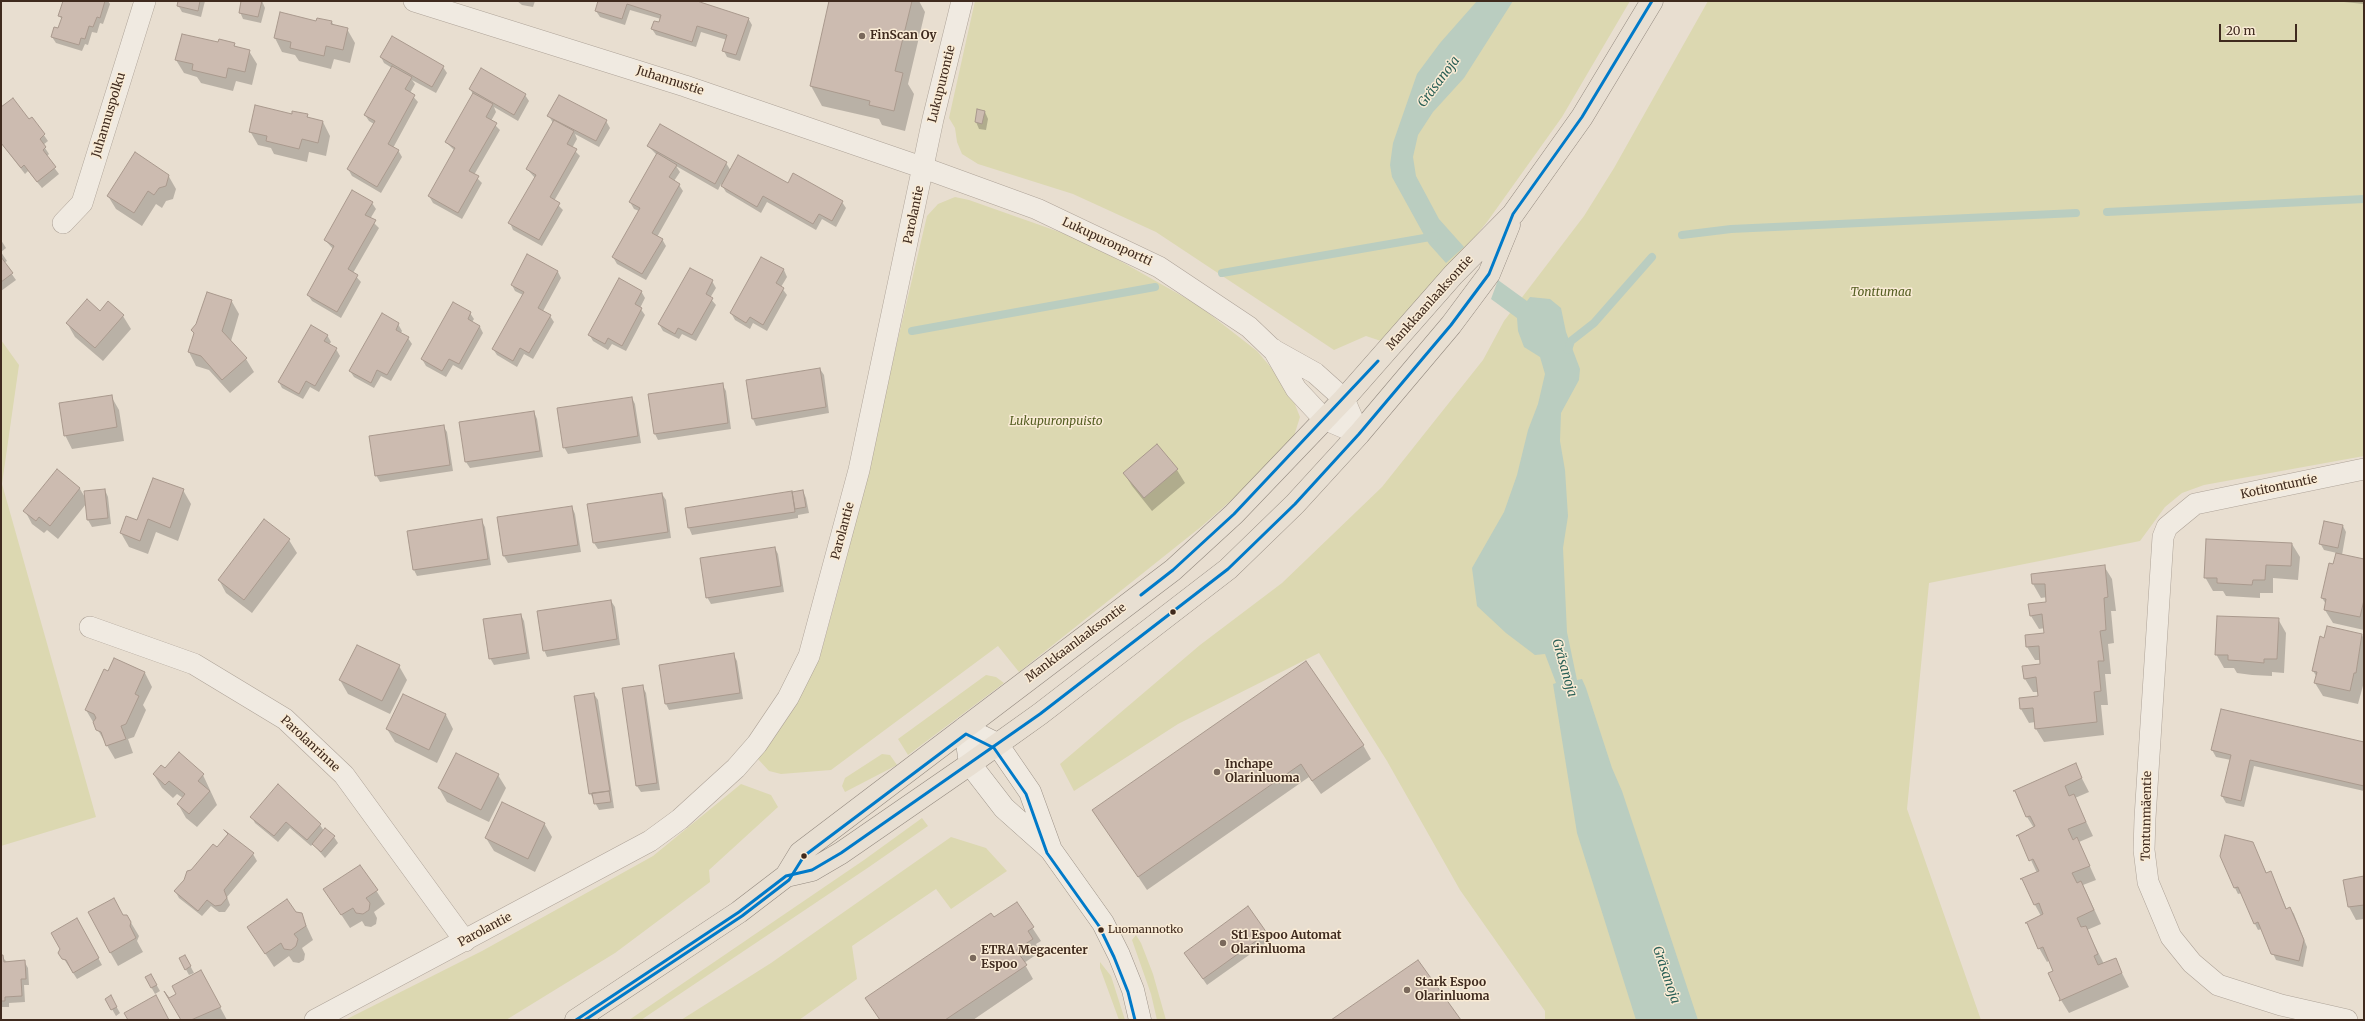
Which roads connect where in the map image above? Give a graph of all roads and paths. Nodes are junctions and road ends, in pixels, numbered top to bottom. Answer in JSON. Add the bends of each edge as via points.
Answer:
{"nodes":[{"id":1,"x":144,"y":1,"type":"edge"},
{"id":2,"x":414,"y":1,"type":"edge"},
{"id":3,"x":962,"y":1,"type":"edge"},
{"id":4,"x":1652,"y":1,"type":"edge"},
{"id":5,"x":924,"y":168,"type":"junction"},
{"id":6,"x":1513,"y":214,"type":"junction"},
{"id":7,"x":63,"y":223,"type":"dead end"},
{"id":8,"x":1272,"y":349,"type":"junction"},
{"id":9,"x":1344,"y":399,"type":"junction"},
{"id":10,"x":1324,"y":418,"type":"junction"},
{"id":11,"x":1359,"y":434,"type":"junction"},
{"id":12,"x":2364,"y":469,"type":"edge"},
{"id":13,"x":2195,"y":504,"type":"joint"},
{"id":14,"x":90,"y":627,"type":"dead end"},
{"id":15,"x":965,"y":728,"type":"junction"},
{"id":16,"x":997,"y":744,"type":"junction"},
{"id":17,"x":970,"y":764,"type":"junction"},
{"id":18,"x":1051,"y":850,"type":"junction"},
{"id":19,"x":786,"y":876,"type":"junction"},
{"id":20,"x":465,"y":940,"type":"junction"},
{"id":21,"x":315,"y":1020,"type":"edge"},
{"id":22,"x":576,"y":1020,"type":"edge"},
{"id":23,"x":1140,"y":1020,"type":"edge"},
{"id":24,"x":2347,"y":1020,"type":"edge"}],
"edges":[{"from":1,"to":7,"type":"street","name":"Juhannuspolku","via":[[82,203]]},
{"from":2,"to":5,"type":"street","name":"Juhannustie","via":[[686,86]]},
{"from":3,"to":5,"type":"street","name":"Lukupurontie"},
{"from":4,"to":6,"type":"main road","name":"Mankkaanlaaksontie","via":[[1582,117]]},
{"from":5,"to":8,"type":"street","name":"Lukupuronportti","via":[[1037,209],[1159,267],[1249,327]]},
{"from":5,"to":20,"type":"street","name":"Parolantie","via":[[859,470],[809,656],[788,698],[757,744],[736,768],[680,820],[650,841]]},
{"from":6,"to":9,"type":"main road","name":"Mankkaanlaaksontie","via":[[1453,275]]},
{"from":6,"to":11,"type":"main road","name":"Mankkaanlaaksontie","via":[[1489,274],[1451,325]]},
{"from":8,"to":9,"type":"street","name":"Lukupuronportti","via":[[1315,373]]},
{"from":8,"to":10,"type":"street","name":"Lukupuronportti","via":[[1296,389]]},
{"from":9,"to":10,"type":"main road","name":"Mankkaanlaaksontie"},
{"from":9,"to":11,"type":"street","name":"Lukupuronportti"},
{"from":10,"to":11,"type":"street","name":"Lukupuronportti"},
{"from":10,"to":15,"type":"main road","name":"Mankkaanlaaksontie","via":[[1234,514],[1173,570]]},
{"from":11,"to":16,"type":"main road","name":"Mankkaanlaaksontie","via":[[1295,504],[1228,569],[1040,714]]},
{"from":12,"to":13,"type":"street","name":"Kotitontuntie"},
{"from":13,"to":24,"type":"street","name":"Tontunmäentie","via":[[2167,527],[2163,537],[2145,818],[2144,850],[2148,882],[2171,937],[2192,962],[2218,985],[2281,1005]]},
{"from":14,"to":20,"type":"street","name":"Parolanrinne","via":[[194,664],[285,719],[344,775]]},
{"from":15,"to":16,"type":"main road"},
{"from":15,"to":17,"type":"main road"},
{"from":15,"to":19,"type":"main road","name":"Mankkaanlaaksontie","via":[[800,853]]},
{"from":16,"to":17,"type":"main road","name":"Mankkaanlaaksontie"},
{"from":16,"to":18,"type":"main road","via":[[1030,792]]},
{"from":17,"to":18,"type":"main road","via":[[1004,808]]},
{"from":17,"to":19,"type":"main road","name":"Mankkaanlaaksontie","via":[[841,853],[812,870]]},
{"from":18,"to":23,"type":"main road","via":[[1106,929],[1133,990]]},
{"from":19,"to":22,"type":"main road","name":"Mankkaanlaaksontie","via":[[739,912]]},
{"from":20,"to":21,"type":"street","name":"Parolantie"}]}
